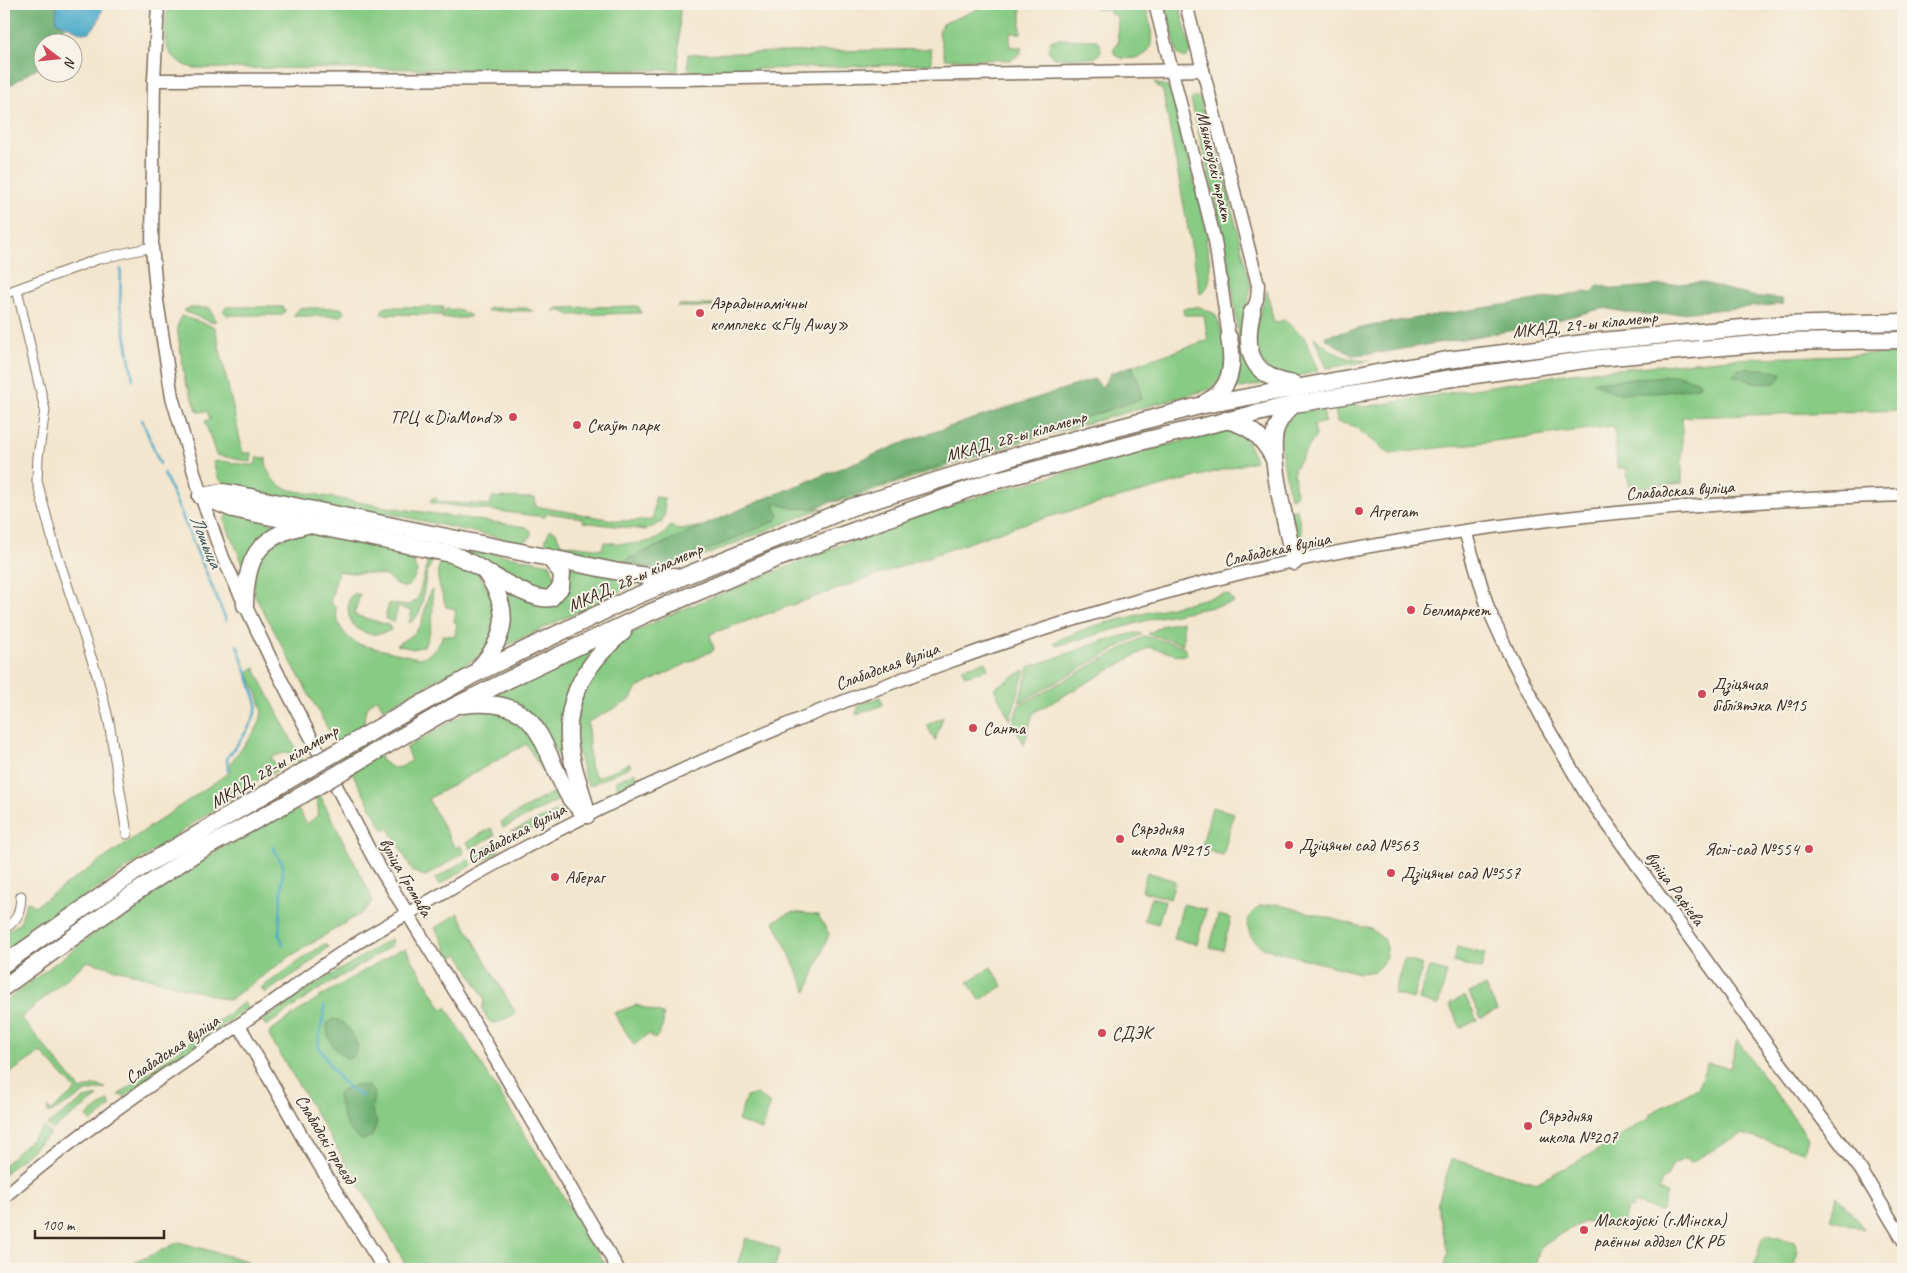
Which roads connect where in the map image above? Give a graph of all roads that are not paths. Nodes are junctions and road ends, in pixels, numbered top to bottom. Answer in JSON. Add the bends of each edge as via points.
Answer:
{"nodes":[{"id":1,"x":158,"y":4,"type":"edge"},
{"id":2,"x":1156,"y":4,"type":"edge"},
{"id":3,"x":1186,"y":4,"type":"edge"},
{"id":4,"x":1173,"y":70,"type":"junction"},
{"id":5,"x":1203,"y":70,"type":"junction"},
{"id":6,"x":154,"y":80,"type":"junction"},
{"id":7,"x":152,"y":247,"type":"junction"},
{"id":8,"x":17,"y":288,"type":"junction"},
{"id":9,"x":4,"y":294,"type":"edge"},
{"id":10,"x":1252,"y":312,"type":"joint"},
{"id":11,"x":1903,"y":322,"type":"edge"},
{"id":12,"x":1229,"y":338,"type":"joint"},
{"id":13,"x":1903,"y":340,"type":"edge"},
{"id":14,"x":1301,"y":386,"type":"junction"},
{"id":15,"x":1273,"y":390,"type":"joint"},
{"id":16,"x":1295,"y":404,"type":"junction"},
{"id":17,"x":1199,"y":406,"type":"junction"},
{"id":18,"x":1277,"y":408,"type":"joint"},
{"id":19,"x":1224,"y":420,"type":"junction"},
{"id":20,"x":1274,"y":460,"type":"junction"},
{"id":21,"x":199,"y":490,"type":"junction"},
{"id":22,"x":1903,"y":495,"type":"edge"},
{"id":23,"x":308,"y":525,"type":"junction"},
{"id":24,"x":1465,"y":531,"type":"junction"},
{"id":25,"x":548,"y":557,"type":"junction"},
{"id":26,"x":1294,"y":562,"type":"junction"},
{"id":27,"x":482,"y":568,"type":"junction"},
{"id":28,"x":690,"y":573,"type":"junction"},
{"id":29,"x":245,"y":606,"type":"junction"},
{"id":30,"x":644,"y":615,"type":"junction"},
{"id":31,"x":473,"y":675,"type":"junction"},
{"id":32,"x":453,"y":707,"type":"junction"},
{"id":33,"x":586,"y":815,"type":"junction"},
{"id":34,"x":127,"y":834,"type":"dead end"},
{"id":35,"x":21,"y":896,"type":"dead end"},
{"id":36,"x":407,"y":914,"type":"junction"},
{"id":37,"x":4,"y":929,"type":"edge"},
{"id":38,"x":4,"y":964,"type":"edge"},
{"id":39,"x":4,"y":987,"type":"edge"},
{"id":40,"x":239,"y":1025,"type":"junction"},
{"id":41,"x":4,"y":1197,"type":"edge"},
{"id":42,"x":1903,"y":1240,"type":"edge"},
{"id":43,"x":384,"y":1269,"type":"edge"},
{"id":44,"x":618,"y":1269,"type":"edge"}],
"edges":[{"from":1,"to":6,"type":"main road","name":"вуліца Громава"},
{"from":2,"to":4,"type":"main road","name":"Мянькоўскі тракт"},
{"from":3,"to":5,"type":"main road","name":"Мянькоўскі тракт"},
{"from":4,"to":5,"type":"main road"},
{"from":4,"to":6,"type":"main road","via":[[682,79]]},
{"from":4,"to":12,"type":"main road","name":"Мянькоўскі тракт","via":[[1215,241]]},
{"from":5,"to":10,"type":"main road","name":"Мянькоўскі тракт","via":[[1258,285]]},
{"from":6,"to":7,"type":"main road","name":"вуліца Громава"},
{"from":7,"to":8,"type":"street","via":[[98,259]]},
{"from":7,"to":21,"type":"main road","name":"вуліца Громава","via":[[169,387]]},
{"from":8,"to":9,"type":"street"},
{"from":8,"to":34,"type":"street","via":[[45,410],[37,481],[110,722]]},
{"from":10,"to":14,"type":"highway","via":[[1248,340],[1255,362],[1269,377]]},
{"from":11,"to":14,"type":"highway","name":"МКАД, 29-ы кіламетр","via":[[1775,325],[1601,341],[1447,360]]},
{"from":12,"to":17,"type":"highway","via":[[1233,358],[1230,377],[1219,394]]},
{"from":13,"to":16,"type":"highway","name":"МКАД, 29-ы кіламетр","via":[[1779,342],[1600,358]]},
{"from":14,"to":15,"type":"highway","name":"МКАД, 29-ы кіламетр"},
{"from":15,"to":17,"type":"highway","name":"МКАД, 28-ы кіламетр"},
{"from":16,"to":18,"type":"highway","name":"МКАД, 29-ы кіламетр"},
{"from":16,"to":20,"type":"highway","via":[[1286,411],[1276,428]]},
{"from":17,"to":28,"type":"highway","name":"МКАД, 28-ы кіламетр","via":[[1034,450],[852,507]]},
{"from":18,"to":19,"type":"highway","name":"МКАД, 28-ы кіламетр"},
{"from":19,"to":20,"type":"highway","via":[[1256,432]]},
{"from":19,"to":30,"type":"highway","name":"МКАД, 28-ы кіламетр","via":[[986,483],[932,501],[773,560]]},
{"from":20,"to":26,"type":"highway"},
{"from":21,"to":23,"type":"highway","via":[[232,509]]},
{"from":21,"to":25,"type":"highway","via":[[234,494]]},
{"from":21,"to":29,"type":"main road","name":"вуліца Громава","via":[[223,558]]},
{"from":22,"to":24,"type":"main road","name":"Слабадская вуліца","via":[[1629,510]]},
{"from":23,"to":27,"type":"highway","via":[[452,554]]},
{"from":23,"to":29,"type":"highway","via":[[276,534],[256,553],[248,574]]},
{"from":24,"to":26,"type":"main road","name":"Слабадская вуліца"},
{"from":24,"to":42,"type":"main road","name":"вуліца Рафіева","via":[[1488,608],[1507,650],[1586,794],[1861,1170]]},
{"from":25,"to":27,"type":"highway","via":[[562,573],[563,580],[557,593],[544,599],[531,596]]},
{"from":25,"to":28,"type":"highway","via":[[654,576]]},
{"from":26,"to":33,"type":"main road","name":"Слабадская вуліца","via":[[1188,587],[994,646],[848,699],[738,744]]},
{"from":27,"to":31,"type":"highway","via":[[500,596],[503,621],[496,648]]},
{"from":28,"to":31,"type":"highway","name":"МКАД, 28-ы кіламетр","via":[[554,634]]},
{"from":29,"to":36,"type":"main road","name":"вуліца Громава","via":[[347,808]]},
{"from":30,"to":32,"type":"highway","name":"МКАД, 28-ы кіламетр"},
{"from":30,"to":33,"type":"highway","via":[[592,661],[576,691],[569,723],[570,743]]},
{"from":31,"to":38,"type":"highway","name":"МКАД, 28-ы кіламетр","bridge":true,"via":[[294,776],[141,868]]},
{"from":32,"to":33,"type":"highway","via":[[494,704],[529,719],[544,739],[571,800]]},
{"from":32,"to":39,"type":"highway","name":"МКАД, 28-ы кіламетр","bridge":true,"via":[[196,853],[74,935]]},
{"from":33,"to":36,"type":"main road","name":"Слабадская вуліца","via":[[509,854]]},
{"from":35,"to":37,"type":"street","via":[[18,917]]},
{"from":36,"to":40,"type":"main road","name":"Слабадская вуліца","via":[[342,952]]},
{"from":36,"to":44,"type":"main road","name":"вуліца Громава"},
{"from":40,"to":41,"type":"main road","name":"Слабадская вуліца","via":[[41,1165]]},
{"from":40,"to":43,"type":"main road","name":"Слабадскі праезд","via":[[304,1140]]}]}
